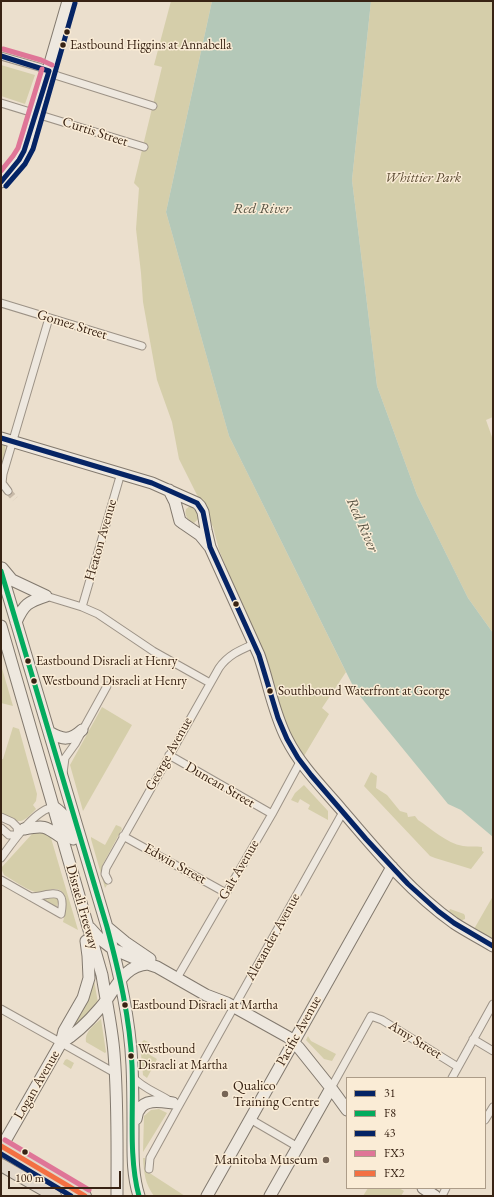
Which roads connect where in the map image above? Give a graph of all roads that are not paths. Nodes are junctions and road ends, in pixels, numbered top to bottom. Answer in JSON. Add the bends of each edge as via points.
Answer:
{"nodes":[{"id":1,"x":68,"y":1,"type":"edge"},
{"id":2,"x":1,"y":56,"type":"edge"},
{"id":3,"x":48,"y":71,"type":"junction"},
{"id":4,"x":1,"y":103,"type":"edge"},
{"id":5,"x":153,"y":106,"type":"dead end"},
{"id":6,"x":36,"y":114,"type":"junction"},
{"id":7,"x":144,"y":147,"type":"dead end"},
{"id":8,"x":1,"y":182,"type":"edge"},
{"id":9,"x":1,"y":303,"type":"edge"},
{"id":10,"x":49,"y":318,"type":"junction"},
{"id":11,"x":142,"y":346,"type":"dead end"},
{"id":12,"x":1,"y":438,"type":"edge"},
{"id":13,"x":13,"y":442,"type":"junction"},
{"id":14,"x":121,"y":473,"type":"junction"},
{"id":15,"x":169,"y":490,"type":"junction"},
{"id":16,"x":8,"y":491,"type":"tunnel mouth"},
{"id":17,"x":195,"y":502,"type":"junction"},
{"id":18,"x":178,"y":514,"type":"junction"},
{"id":19,"x":203,"y":514,"type":"junction"},
{"id":20,"x":187,"y":526,"type":"junction"},
{"id":21,"x":210,"y":547,"type":"junction"},
{"id":22,"x":1,"y":567,"type":"edge"},
{"id":23,"x":1,"y":571,"type":"edge"},
{"id":24,"x":46,"y":596,"type":"junction"},
{"id":25,"x":82,"y":607,"type":"junction"},
{"id":26,"x":16,"y":622,"type":"junction"},
{"id":27,"x":1,"y":626,"type":"edge"},
{"id":28,"x":254,"y":644,"type":"junction"},
{"id":29,"x":210,"y":683,"type":"junction"},
{"id":30,"x":107,"y":686,"type":"dead end"},
{"id":31,"x":82,"y":730,"type":"junction"},
{"id":32,"x":49,"y":732,"type":"junction"},
{"id":33,"x":169,"y":755,"type":"junction"},
{"id":34,"x":300,"y":762,"type":"junction"},
{"id":35,"x":62,"y":775,"type":"junction"},
{"id":36,"x":54,"y":807,"type":"junction"},
{"id":37,"x":343,"y":812,"type":"junction"},
{"id":38,"x":272,"y":814,"type":"junction"},
{"id":39,"x":1,"y":817,"type":"edge"},
{"id":40,"x":1,"y":828,"type":"edge"},
{"id":41,"x":21,"y":832,"type":"junction"},
{"id":42,"x":123,"y":836,"type":"junction"},
{"id":43,"x":62,"y":838,"type":"junction"},
{"id":44,"x":1,"y":858,"type":"edge"},
{"id":45,"x":392,"y":867,"type":"junction"},
{"id":46,"x":91,"y":875,"type":"junction"},
{"id":47,"x":1,"y":880,"type":"edge"},
{"id":48,"x":108,"y":880,"type":"dead end"},
{"id":49,"x":77,"y":887,"type":"junction"},
{"id":50,"x":226,"y":893,"type":"junction"},
{"id":51,"x":31,"y":897,"type":"dead end"},
{"id":52,"x":87,"y":924,"type":"junction"},
{"id":53,"x":107,"y":928,"type":"junction"},
{"id":54,"x":493,"y":946,"type":"edge"},
{"id":55,"x":113,"y":949,"type":"junction"},
{"id":56,"x":153,"y":966,"type":"junction"},
{"id":57,"x":177,"y":978,"type":"junction"},
{"id":58,"x":120,"y":980,"type":"junction"},
{"id":59,"x":106,"y":1001,"type":"junction"},
{"id":60,"x":493,"y":1004,"type":"edge"},
{"id":61,"x":234,"y":1007,"type":"junction"},
{"id":62,"x":1,"y":1009,"type":"edge"},
{"id":63,"x":473,"y":1039,"type":"junction"},
{"id":64,"x":293,"y":1042,"type":"junction"},
{"id":65,"x":62,"y":1043,"type":"junction"},
{"id":66,"x":493,"y":1051,"type":"edge"},
{"id":67,"x":458,"y":1067,"type":"junction"},
{"id":68,"x":115,"y":1073,"type":"junction"},
{"id":69,"x":133,"y":1077,"type":"junction"},
{"id":70,"x":453,"y":1077,"type":"edge"},
{"id":71,"x":331,"y":1088,"type":"junction"},
{"id":72,"x":176,"y":1105,"type":"junction"},
{"id":73,"x":493,"y":1106,"type":"edge"},
{"id":74,"x":346,"y":1109,"type":"edge"},
{"id":75,"x":486,"y":1118,"type":"edge"},
{"id":76,"x":250,"y":1119,"type":"junction"},
{"id":77,"x":133,"y":1127,"type":"junction"},
{"id":78,"x":1,"y":1147,"type":"edge"},
{"id":79,"x":298,"y":1147,"type":"junction"},
{"id":80,"x":1,"y":1165,"type":"edge"},
{"id":81,"x":149,"y":1169,"type":"dead end"},
{"id":82,"x":424,"y":1189,"type":"edge"},
{"id":83,"x":55,"y":1196,"type":"edge"},
{"id":84,"x":86,"y":1196,"type":"edge"},
{"id":85,"x":117,"y":1196,"type":"edge"},
{"id":86,"x":139,"y":1196,"type":"edge"},
{"id":87,"x":207,"y":1196,"type":"edge"},
{"id":88,"x":270,"y":1196,"type":"edge"},
{"id":89,"x":435,"y":1196,"type":"edge"}],
"edges":[{"from":1,"to":3,"type":"main road"},
{"from":2,"to":3,"type":"street"},
{"from":3,"to":5,"type":"street"},
{"from":3,"to":6,"type":"main road"},
{"from":4,"to":6,"type":"street","name":"Curtis Street"},
{"from":6,"to":7,"type":"street","name":"Curtis Street"},
{"from":6,"to":8,"type":"main road","via":[[24,151]]},
{"from":9,"to":10,"type":"street","name":"Gomez Street"},
{"from":10,"to":11,"type":"street","name":"Gomez Street"},
{"from":10,"to":13,"type":"street"},
{"from":12,"to":13,"type":"main road"},
{"from":13,"to":14,"type":"main road"},
{"from":13,"to":16,"type":"street","via":[[2,483]]},
{"from":14,"to":15,"type":"main road"},
{"from":14,"to":25,"type":"street","name":"Heaton Avenue"},
{"from":15,"to":17,"type":"main road"},
{"from":15,"to":18,"type":"main road"},
{"from":17,"to":18,"type":"main road","via":[[184,504]]},
{"from":17,"to":19,"type":"main road"},
{"from":18,"to":20,"type":"main road","via":[[180,521]]},
{"from":19,"to":20,"type":"main road","via":[[198,524],[193,527]]},
{"from":19,"to":21,"type":"main road"},
{"from":20,"to":21,"type":"main road","via":[[200,535]]},
{"from":21,"to":28,"type":"main road"},
{"from":22,"to":24,"type":"main road","via":[[12,580]]},
{"from":23,"to":26,"type":"main road","name":"Disraeli Freeway"},
{"from":24,"to":25,"type":"street"},
{"from":24,"to":26,"type":"main road","via":[[29,603]]},
{"from":25,"to":29,"type":"street","via":[[98,614],[153,651]]},
{"from":26,"to":32,"type":"main road","name":"Disraeli Freeway"},
{"from":27,"to":36,"type":"main road","name":"Disraeli Freeway"},
{"from":28,"to":29,"type":"street","name":"George Avenue","via":[[227,658]]},
{"from":28,"to":34,"type":"main road","via":[[279,723]]},
{"from":29,"to":33,"type":"street","name":"George Avenue"},
{"from":30,"to":31,"type":"street"},
{"from":31,"to":32,"type":"main road","via":[[73,737],[66,738]]},
{"from":31,"to":35,"type":"street","via":[[65,758]]},
{"from":32,"to":35,"type":"main road","name":"Disraeli Freeway"},
{"from":33,"to":38,"type":"street","name":"Duncan Street"},
{"from":33,"to":42,"type":"street","name":"George Avenue"},
{"from":34,"to":37,"type":"main road"},
{"from":34,"to":38,"type":"street","name":"Galt Avenue"},
{"from":35,"to":46,"type":"main road","name":"Disraeli Freeway"},
{"from":36,"to":41,"type":"street","via":[[40,813]]},
{"from":36,"to":43,"type":"main road","name":"Disraeli Freeway"},
{"from":36,"to":46,"type":"main road","via":[[67,820],[77,851]]},
{"from":37,"to":45,"type":"main road"},
{"from":37,"to":61,"type":"street","name":"Alexander Avenue"},
{"from":38,"to":50,"type":"street","name":"Galt Avenue"},
{"from":39,"to":41,"type":"street","via":[[12,822]]},
{"from":40,"to":41,"type":"street","via":[[9,835]]},
{"from":41,"to":43,"type":"main road","via":[[42,827],[48,828]]},
{"from":41,"to":44,"type":"street"},
{"from":42,"to":48,"type":"street","name":"George Avenue","via":[[106,868]]},
{"from":42,"to":50,"type":"street","name":"Edwin Street"},
{"from":43,"to":49,"type":"main road","name":"Disraeli Freeway"},
{"from":45,"to":54,"type":"main road","via":[[449,919]]},
{"from":45,"to":64,"type":"main road","name":"Pacific Avenue"},
{"from":46,"to":53,"type":"main road","name":"Disraeli Freeway"},
{"from":47,"to":51,"type":"street"},
{"from":49,"to":52,"type":"main road","name":"Disraeli Freeway"},
{"from":49,"to":65,"type":"main road","name":"Logan Avenue","via":[[89,978],[83,998],[64,1031]]},
{"from":50,"to":57,"type":"street","name":"Galt Avenue"},
{"from":52,"to":55,"type":"main road"},
{"from":52,"to":59,"type":"main road","name":"Disraeli Freeway","via":[[102,975]]},
{"from":53,"to":55,"type":"main road","name":"Disraeli Freeway"},
{"from":53,"to":56,"type":"main road","via":[[151,960]]},
{"from":55,"to":56,"type":"main road"},
{"from":55,"to":58,"type":"main road","name":"Disraeli Freeway"},
{"from":56,"to":57,"type":"main road"},
{"from":56,"to":58,"type":"main road","name":"Logan Avenue","via":[[135,967]]},
{"from":57,"to":61,"type":"main road","via":[[206,995]]},
{"from":58,"to":59,"type":"main road","name":"Logan Avenue"},
{"from":58,"to":69,"type":"main road","name":"Disraeli Freeway"},
{"from":59,"to":65,"type":"main road","name":"Logan Avenue"},
{"from":59,"to":68,"type":"main road","name":"Disraeli Freeway"},
{"from":60,"to":63,"type":"street"},
{"from":61,"to":64,"type":"main road"},
{"from":61,"to":72,"type":"street","name":"Alexander Avenue"},
{"from":62,"to":65,"type":"street"},
{"from":63,"to":66,"type":"street"},
{"from":63,"to":67,"type":"street"},
{"from":64,"to":71,"type":"main road"},
{"from":64,"to":76,"type":"main road","name":"Pacific Avenue"},
{"from":65,"to":68,"type":"street"},
{"from":65,"to":78,"type":"main road","name":"Logan Avenue"},
{"from":67,"to":70,"type":"street"},
{"from":67,"to":71,"type":"street","name":"Amy Street","via":[[382,1020],[371,1016]]},
{"from":68,"to":85,"type":"main road","name":"Disraeli Freeway"},
{"from":69,"to":72,"type":"street","via":[[140,1084]]},
{"from":69,"to":77,"type":"main road","name":"Disraeli Freeway"},
{"from":71,"to":74,"type":"main road"},
{"from":71,"to":79,"type":"main road"},
{"from":72,"to":77,"type":"main road","via":[[158,1101],[144,1105],[139,1109]]},
{"from":72,"to":81,"type":"street","name":"Alexander Avenue","via":[[150,1158]]},
{"from":73,"to":75,"type":"street"},
{"from":76,"to":79,"type":"street"},
{"from":76,"to":87,"type":"main road","name":"Pacific Avenue"},
{"from":77,"to":86,"type":"main road","name":"Disraeli Freeway","via":[[133,1173]]},
{"from":78,"to":84,"type":"main road"},
{"from":79,"to":88,"type":"main road"},
{"from":80,"to":83,"type":"main road"},
{"from":82,"to":89,"type":"main road"}]}
